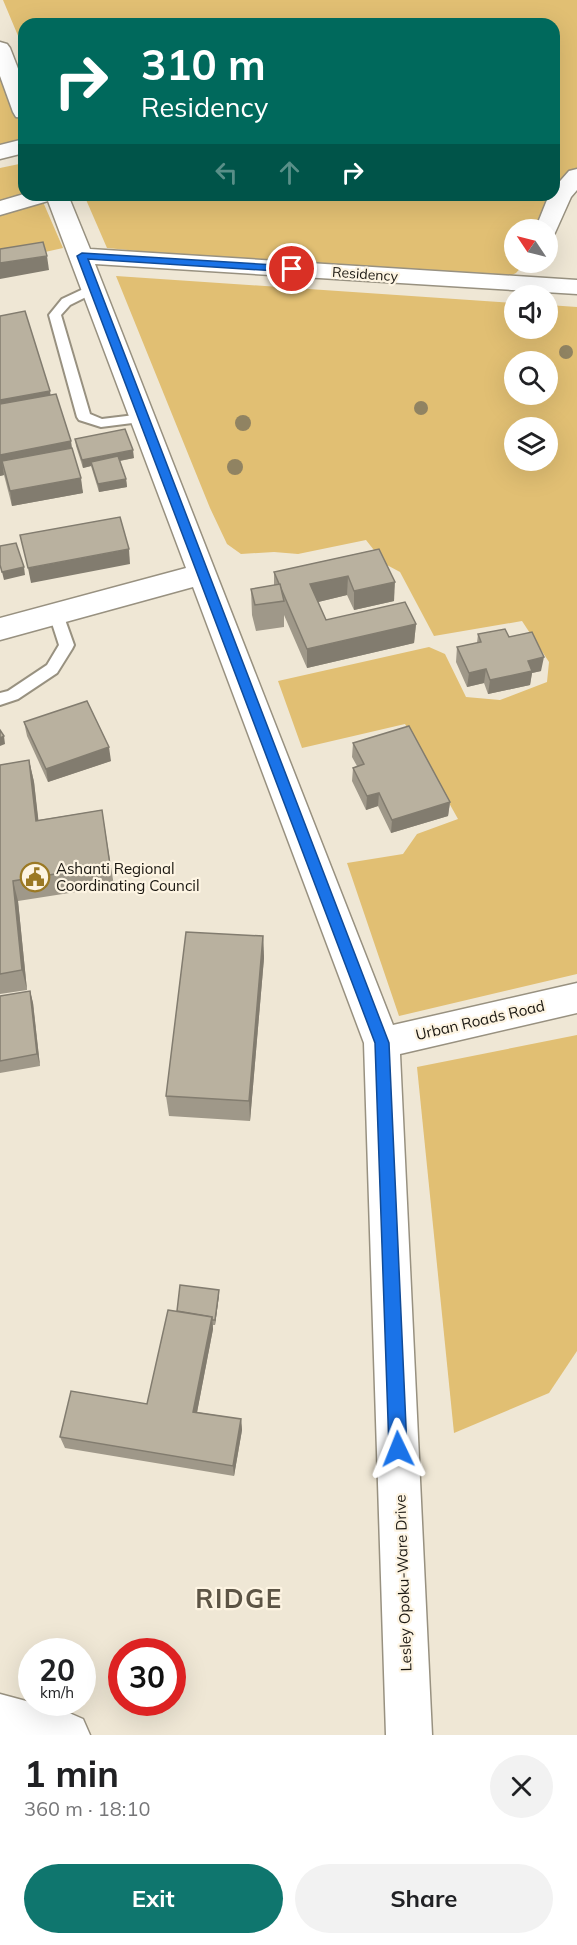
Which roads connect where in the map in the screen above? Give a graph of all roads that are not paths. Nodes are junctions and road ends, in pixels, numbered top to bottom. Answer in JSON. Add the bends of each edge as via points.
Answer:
{"nodes":[{"id":1,"x":0,"y":48,"type":"edge"},
{"id":2,"x":18,"y":96,"type":"edge"},
{"id":3,"x":18,"y":148,"type":"edge"},
{"id":4,"x":0,"y":152,"type":"edge"},
{"id":5,"x":577,"y":176,"type":"edge"},
{"id":6,"x":560,"y":195,"type":"edge"},
{"id":7,"x":24,"y":201,"type":"edge"},
{"id":8,"x":59,"y":201,"type":"edge"},
{"id":9,"x":558,"y":201,"type":"edge"},
{"id":10,"x":0,"y":208,"type":"edge"},
{"id":11,"x":550,"y":219,"type":"edge"},
{"id":12,"x":82,"y":256,"type":"junction"},
{"id":13,"x":504,"y":272,"type":"edge"},
{"id":14,"x":530,"y":273,"type":"edge"},
{"id":15,"x":94,"y":288,"type":"junction"},
{"id":16,"x":577,"y":288,"type":"edge"},
{"id":17,"x":143,"y":418,"type":"junction"},
{"id":18,"x":202,"y":574,"type":"junction"},
{"id":19,"x":56,"y":614,"type":"junction"},
{"id":20,"x":0,"y":629,"type":"edge"},
{"id":21,"x":0,"y":699,"type":"edge"},
{"id":22,"x":577,"y":998,"type":"edge"},
{"id":23,"x":382,"y":1043,"type":"junction"},
{"id":24,"x":0,"y":1717,"type":"edge"},
{"id":25,"x":67,"y":1735,"type":"edge"},
{"id":26,"x":409,"y":1735,"type":"edge"}],
"edges":[{"from":1,"to":2,"type":"street"},
{"from":3,"to":4,"type":"street"},
{"from":5,"to":6,"type":"street"},
{"from":7,"to":10,"type":"street"},
{"from":8,"to":12,"type":"street","name":"Lesley Opoku-Ware Drive"},
{"from":9,"to":11,"type":"street"},
{"from":12,"to":13,"type":"street","name":"Residency"},
{"from":12,"to":15,"type":"street","name":"Lesley Opoku-Ware Drive"},
{"from":14,"to":16,"type":"street","name":"Residency"},
{"from":15,"to":17,"type":"street","name":"Lesley Opoku-Ware Drive"},
{"from":15,"to":17,"type":"lane","via":[[66,302],[55,315],[84,417],[101,423]]},
{"from":17,"to":18,"type":"street","name":"Lesley Opoku-Ware Drive"},
{"from":18,"to":19,"type":"street"},
{"from":18,"to":23,"type":"street","name":"Lesley Opoku-Ware Drive"},
{"from":19,"to":20,"type":"street"},
{"from":19,"to":21,"type":"lane","via":[[67,645],[52,669],[13,695]]},
{"from":22,"to":23,"type":"street","name":"Urban Roads Road"},
{"from":23,"to":26,"type":"street","name":"Lesley Opoku-Ware Drive"},
{"from":24,"to":25,"type":"street"}]}
